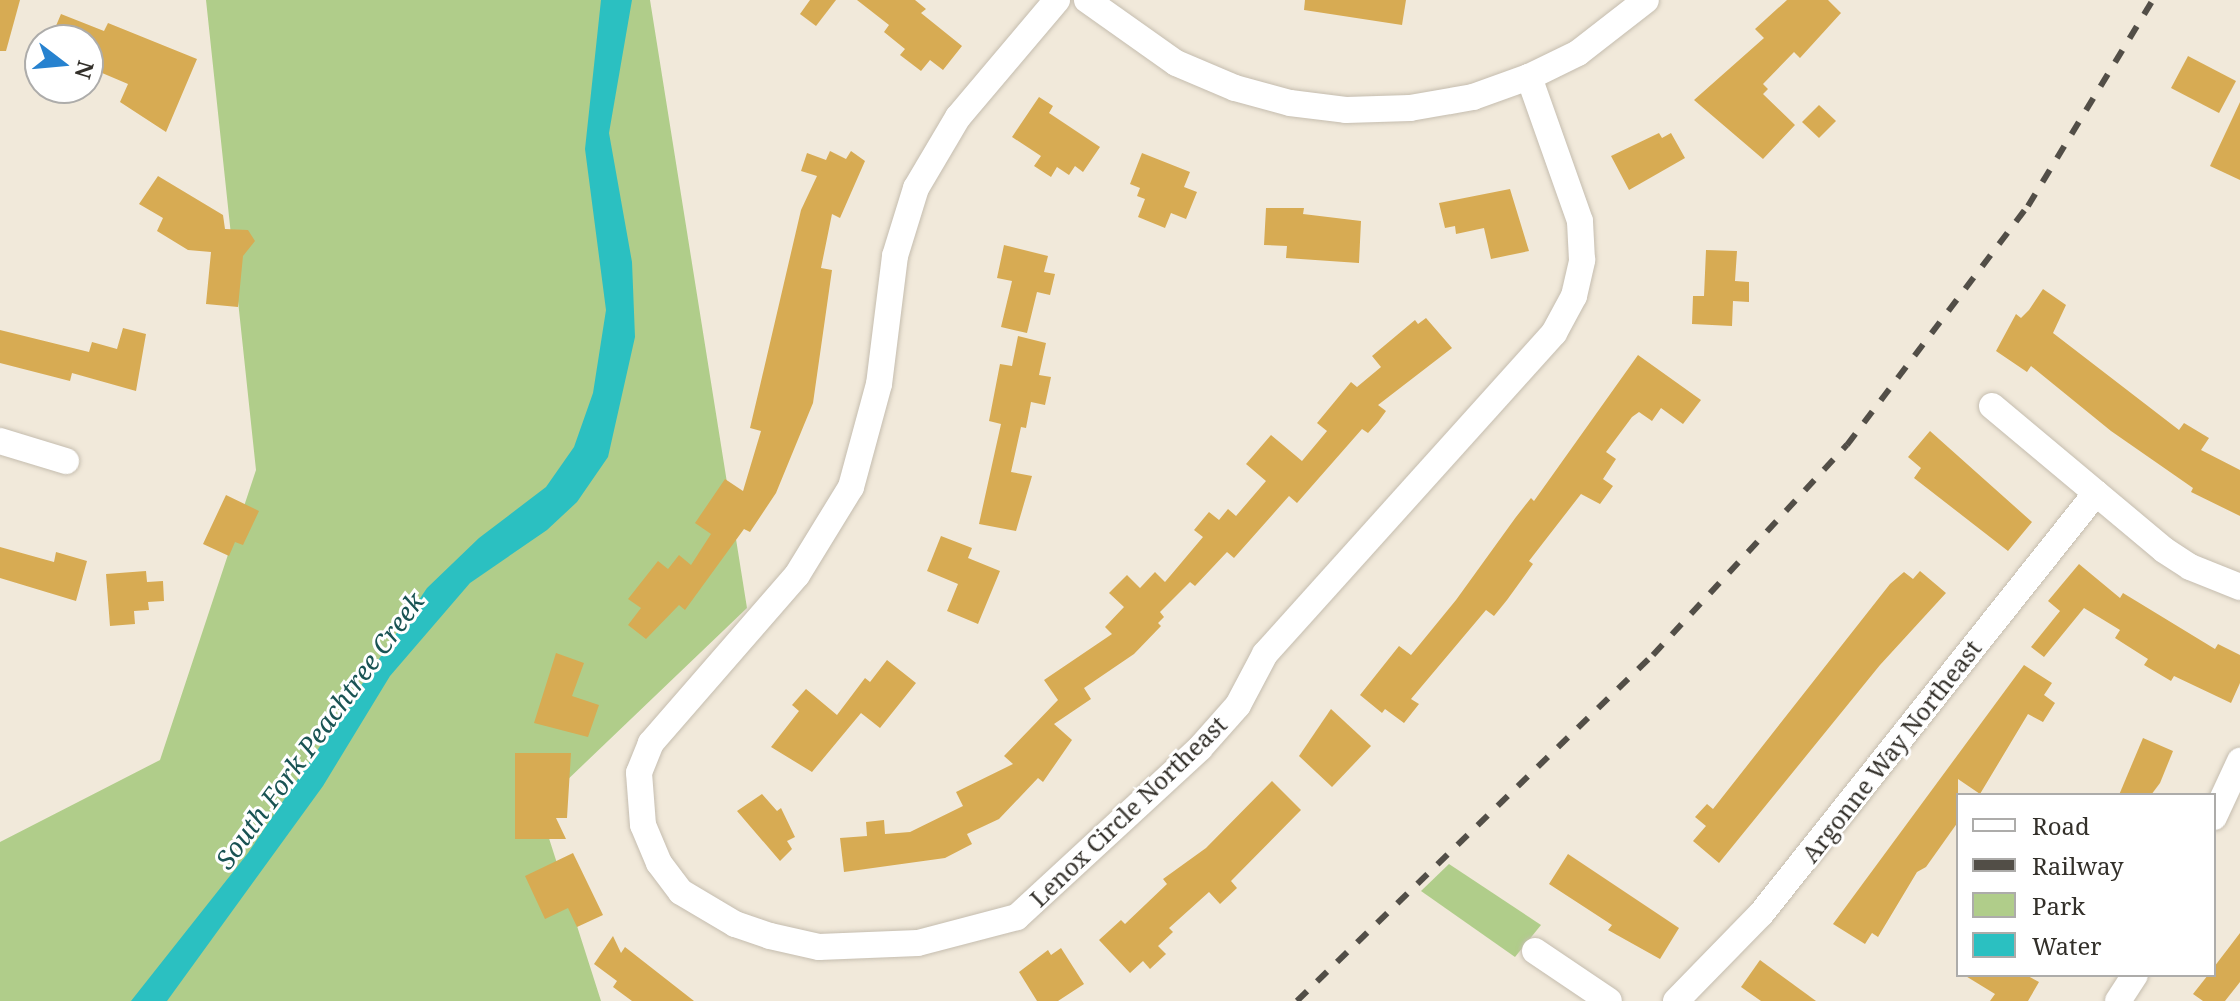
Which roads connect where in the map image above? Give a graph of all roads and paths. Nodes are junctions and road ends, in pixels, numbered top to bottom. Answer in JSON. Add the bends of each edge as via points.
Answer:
{"nodes":[{"id":1,"x":1057,"y":0,"type":"edge"},
{"id":2,"x":1087,"y":0,"type":"edge"},
{"id":3,"x":1646,"y":0,"type":"edge"},
{"id":4,"x":1529,"y":77,"type":"junction"},
{"id":5,"x":1992,"y":406,"type":"dead end"},
{"id":6,"x":0,"y":441,"type":"edge"},
{"id":7,"x":66,"y":461,"type":"dead end"},
{"id":8,"x":2096,"y":493,"type":"junction"},
{"id":9,"x":2240,"y":587,"type":"edge"},
{"id":10,"x":2240,"y":761,"type":"edge"},
{"id":11,"x":2216,"y":813,"type":"edge"},
{"id":12,"x":1535,"y":951,"type":"dead end"},
{"id":13,"x":2134,"y":977,"type":"edge"},
{"id":14,"x":1609,"y":1001,"type":"edge"},
{"id":15,"x":1676,"y":1001,"type":"edge"},
{"id":16,"x":2118,"y":1001,"type":"edge"}],
"edges":[{"from":1,"to":4,"type":"street","name":"Lenox Circle Northeast","via":[[958,117],[916,188],[895,256],[879,384],[851,487],[797,575],[651,743],[639,773],[643,825],[659,863],[681,892],[735,924],[770,936],[819,947],[918,943],[1017,917],[1200,748],[1238,705],[1265,654],[1554,333],[1574,296],[1582,260],[1580,221]]},
{"from":2,"to":4,"type":"street","via":[[1176,63],[1235,88],[1290,103],[1346,110],[1410,108],[1473,97]]},
{"from":3,"to":4,"type":"street","via":[[1578,53]]},
{"from":5,"to":8,"type":"street"},
{"from":6,"to":7,"type":"street"},
{"from":8,"to":9,"type":"street","via":[[2190,567]]},
{"from":8,"to":15,"type":"street","name":"Argonne Way Northeast","via":[[1761,914]]},
{"from":10,"to":11,"type":"street"},
{"from":12,"to":14,"type":"street"},
{"from":13,"to":16,"type":"street"}]}
